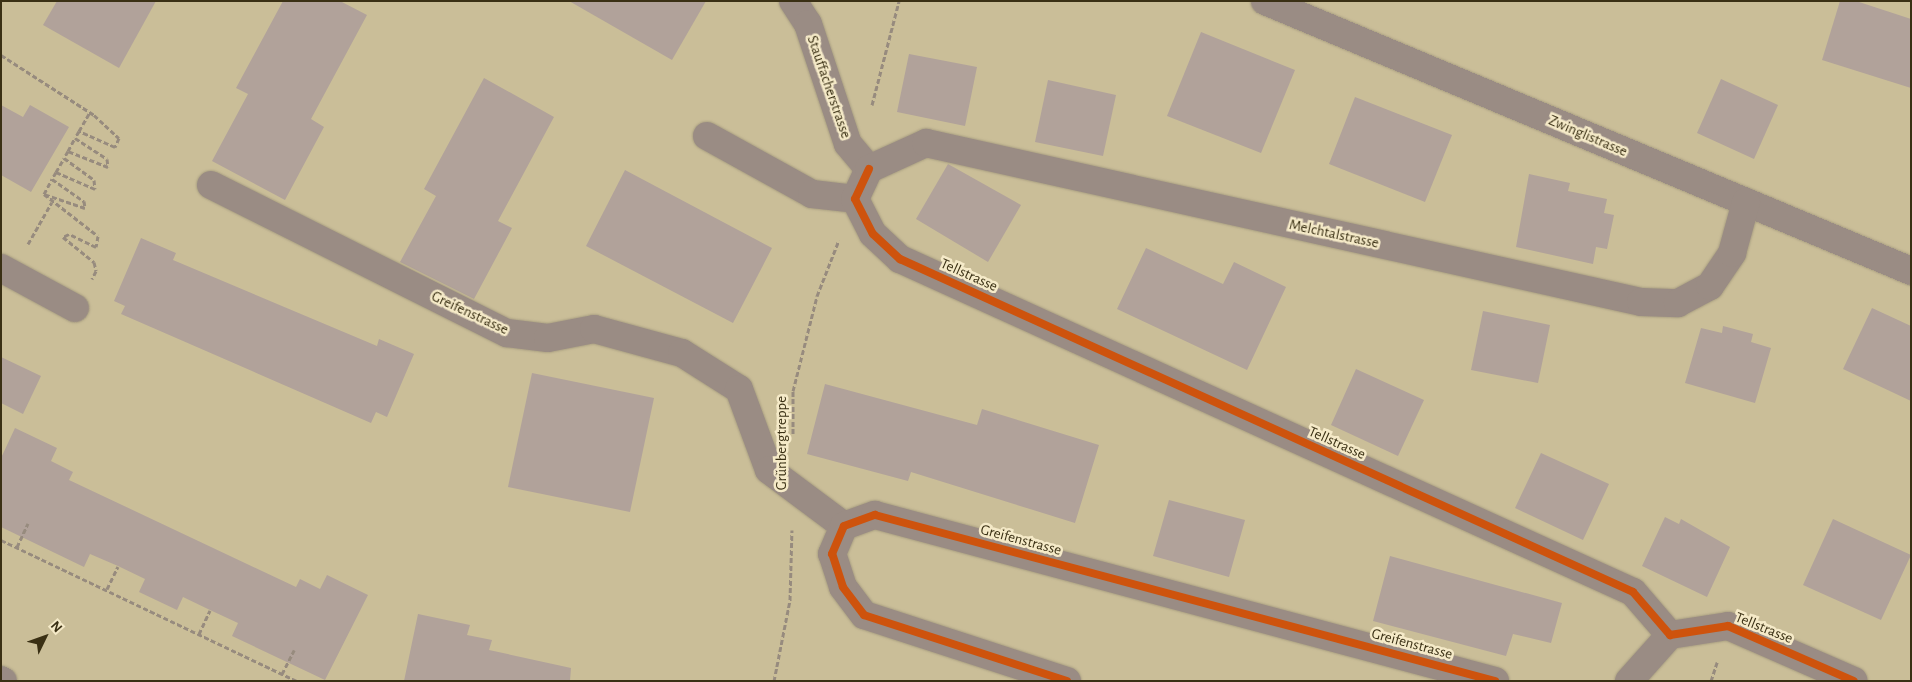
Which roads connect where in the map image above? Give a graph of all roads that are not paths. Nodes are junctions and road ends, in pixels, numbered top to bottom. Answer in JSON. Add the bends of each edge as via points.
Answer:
{"nodes":[{"id":1,"x":794,"y":1,"type":"edge"},
{"id":2,"x":1265,"y":1,"type":"edge"},
{"id":3,"x":707,"y":136,"type":"dead end"},
{"id":4,"x":869,"y":169,"type":"junction"},
{"id":5,"x":211,"y":185,"type":"dead end"},
{"id":6,"x":855,"y":199,"type":"junction"},
{"id":7,"x":1746,"y":202,"type":"junction"},
{"id":8,"x":1,"y":268,"type":"edge"},
{"id":9,"x":1911,"y":271,"type":"edge"},
{"id":10,"x":75,"y":308,"type":"road end"},
{"id":11,"x":844,"y":526,"type":"junction"},
{"id":12,"x":1670,"y":635,"type":"junction"},
{"id":13,"x":1067,"y":681,"type":"edge"},
{"id":14,"x":1495,"y":681,"type":"edge"},
{"id":15,"x":1629,"y":681,"type":"edge"},
{"id":16,"x":1854,"y":681,"type":"edge"}],
"edges":[{"from":1,"to":4,"type":"street","name":"Stauffacherstrasse","via":[[808,24],[848,144]]},
{"from":2,"to":7,"type":"street","name":"Zwinglistrasse"},
{"from":3,"to":6,"type":"street","via":[[812,194]]},
{"from":4,"to":6,"type":"street"},
{"from":4,"to":7,"type":"street","name":"Melchtalstrasse","via":[[926,143],[1641,302],[1678,303],[1710,286],[1732,253]]},
{"from":5,"to":11,"type":"street","name":"Greifenstrasse","via":[[506,333],[548,338],[594,329],[682,353],[739,389],[769,470]]},
{"from":6,"to":12,"type":"street","name":"Tellstrasse","via":[[873,234],[900,259],[1633,592]]},
{"from":7,"to":9,"type":"street","name":"Zwinglistrasse"},
{"from":8,"to":10,"type":"street"},
{"from":11,"to":13,"type":"street","via":[[832,554],[843,587],[864,615]]},
{"from":11,"to":14,"type":"street","name":"Greifenstrasse","via":[[875,515]]},
{"from":12,"to":15,"type":"street"},
{"from":12,"to":16,"type":"street","name":"Tellstrasse","via":[[1728,626]]}]}
